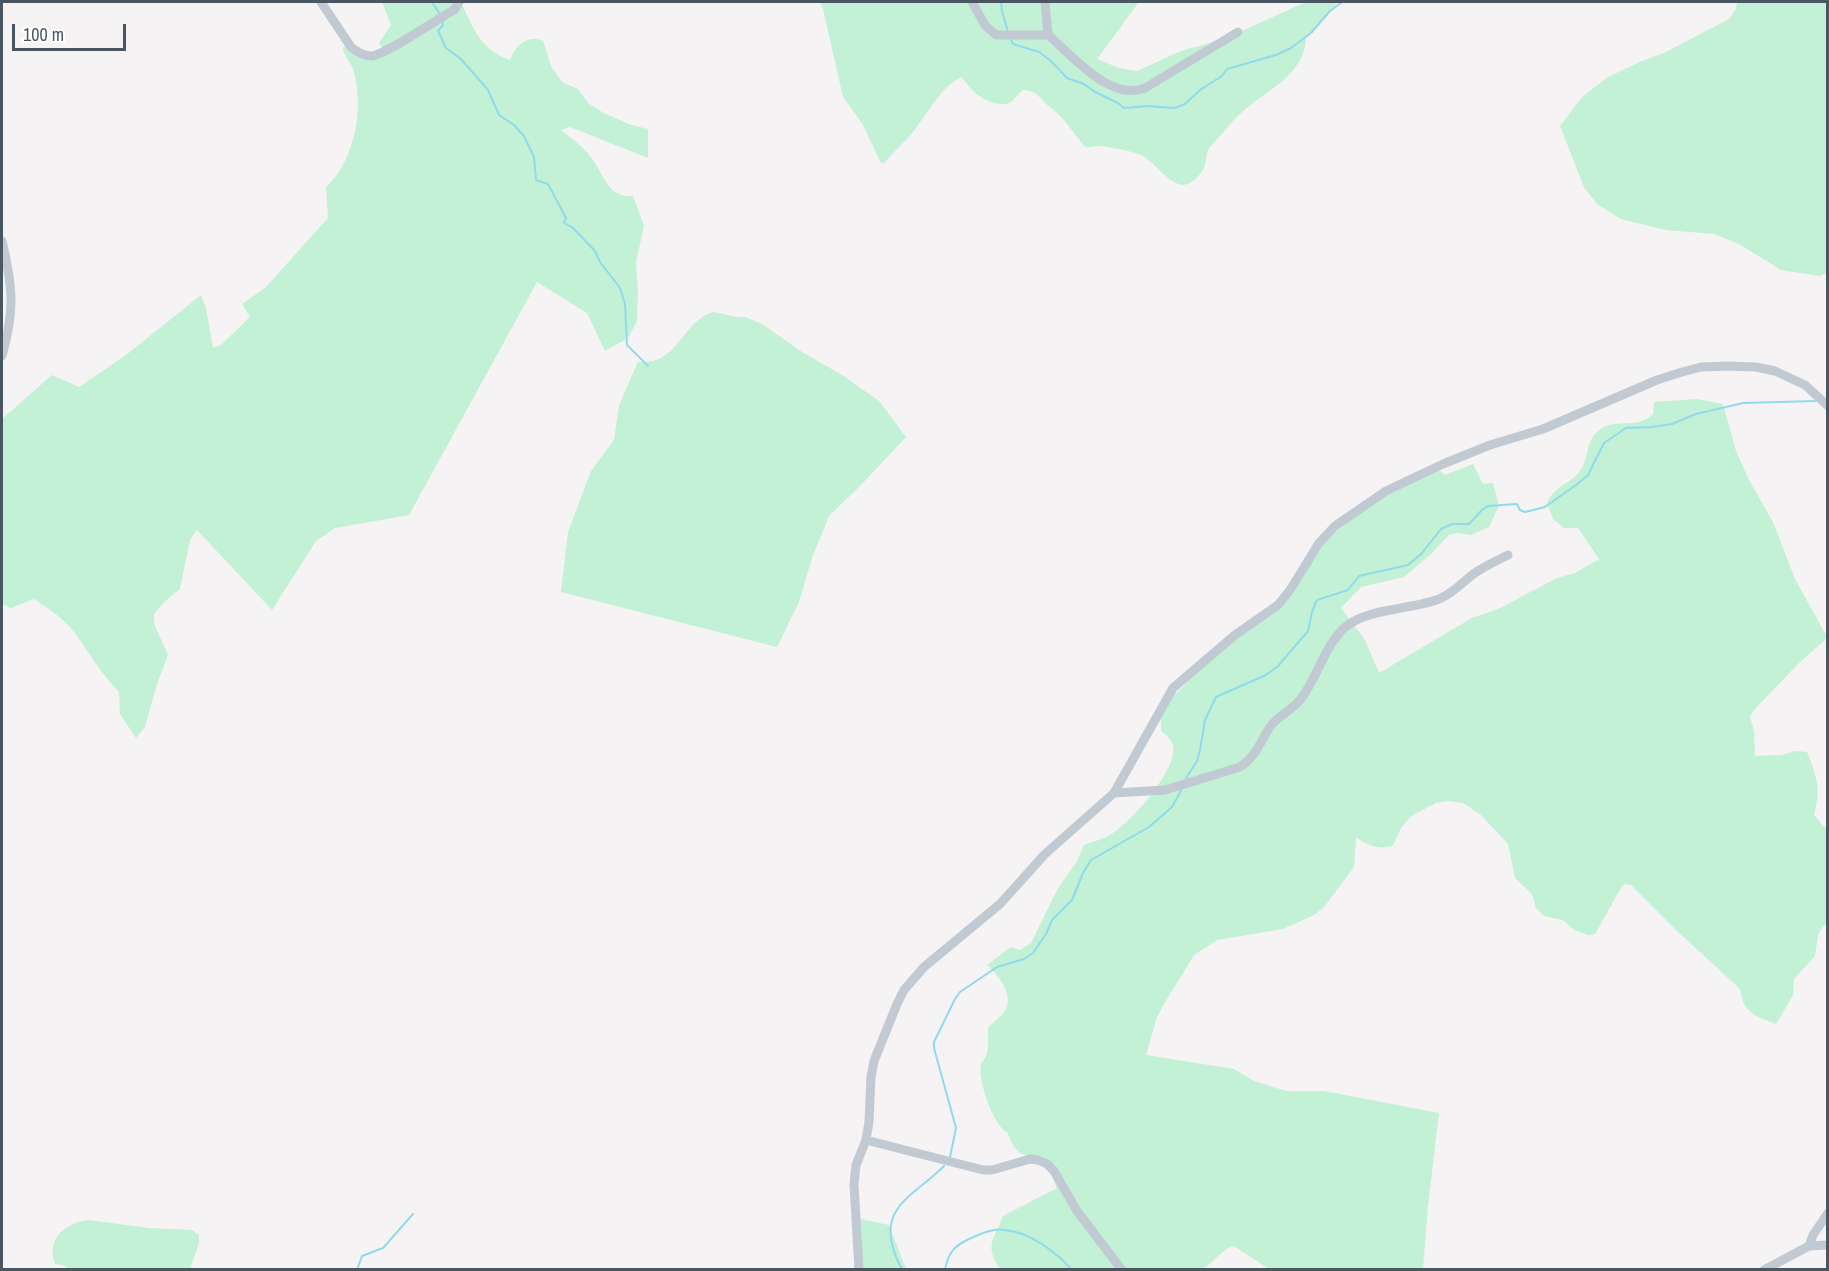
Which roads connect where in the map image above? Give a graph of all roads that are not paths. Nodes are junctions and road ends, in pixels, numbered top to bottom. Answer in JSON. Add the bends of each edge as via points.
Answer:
{"nodes":[{"id":1,"x":321,"y":2,"type":"edge"},
{"id":2,"x":459,"y":2,"type":"edge"},
{"id":3,"x":972,"y":2,"type":"edge"},
{"id":4,"x":1045,"y":2,"type":"edge"},
{"id":5,"x":1238,"y":32,"type":"dead end"},
{"id":6,"x":1048,"y":35,"type":"junction"},
{"id":7,"x":2,"y":241,"type":"edge"},
{"id":8,"x":2,"y":356,"type":"edge"},
{"id":9,"x":1827,"y":406,"type":"edge"},
{"id":10,"x":1508,"y":555,"type":"dead end"},
{"id":11,"x":1114,"y":793,"type":"junction"},
{"id":12,"x":866,"y":1140,"type":"junction"},
{"id":13,"x":1827,"y":1213,"type":"edge"},
{"id":14,"x":1827,"y":1245,"type":"edge"},
{"id":15,"x":1809,"y":1246,"type":"junction"},
{"id":16,"x":859,"y":1269,"type":"edge"},
{"id":17,"x":1122,"y":1269,"type":"edge"},
{"id":18,"x":1764,"y":1269,"type":"edge"}],
"edges":[{"from":1,"to":2,"type":"street","via":[[351,47],[369,56],[381,53],[454,10]]},
{"from":3,"to":6,"type":"street","via":[[985,25],[996,35]]},
{"from":4,"to":6,"type":"street"},
{"from":5,"to":6,"type":"street","via":[[1136,92],[1117,89],[1094,75]]},
{"from":7,"to":8,"type":"street","via":[[11,282],[10,323]]},
{"from":9,"to":11,"type":"street","via":[[1805,385],[1775,371],[1701,367],[1657,380],[1543,429],[1490,444],[1386,491],[1335,526],[1319,543],[1278,605],[1235,635],[1173,688]]},
{"from":10,"to":11,"type":"street","via":[[1439,599],[1361,619],[1343,629],[1302,699],[1276,719],[1257,752],[1240,767],[1165,790]]},
{"from":11,"to":12,"type":"street","via":[[1045,854],[1000,904],[924,967],[904,990],[874,1061]]},
{"from":12,"to":16,"type":"street","via":[[856,1165],[854,1184]]},
{"from":12,"to":17,"type":"street","via":[[982,1170],[1030,1160],[1047,1164]]},
{"from":13,"to":15,"type":"street"},
{"from":14,"to":15,"type":"street"},
{"from":15,"to":18,"type":"street"}]}
